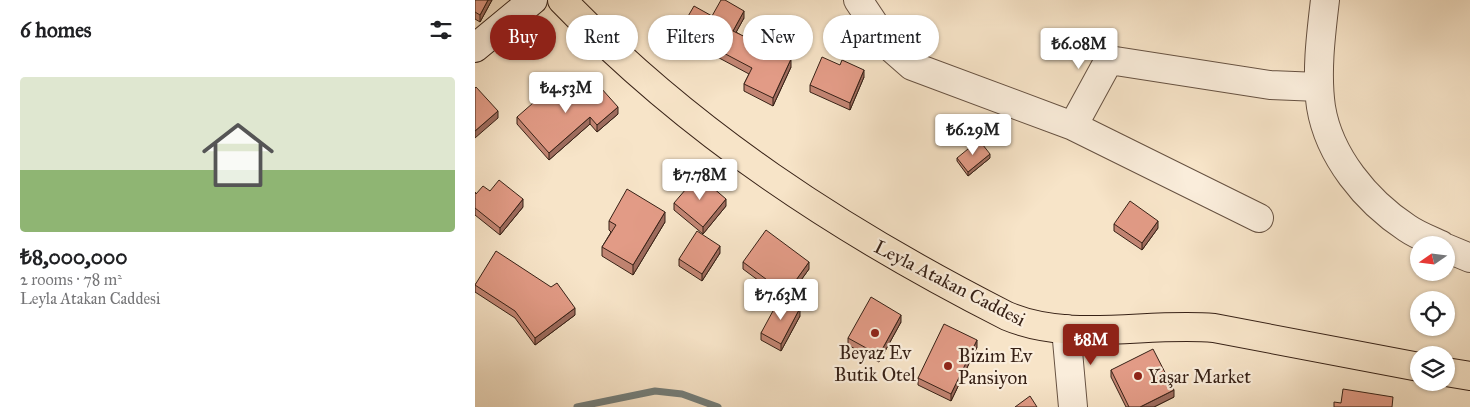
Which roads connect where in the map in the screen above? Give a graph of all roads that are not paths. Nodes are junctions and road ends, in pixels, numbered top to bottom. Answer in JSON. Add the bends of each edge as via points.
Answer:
{"nodes":[{"id":1,"x":533,"y":0,"type":"edge"},
{"id":2,"x":561,"y":0,"type":"edge"},
{"id":3,"x":859,"y":0,"type":"edge"},
{"id":4,"x":1325,"y":0,"type":"edge"},
{"id":5,"x":475,"y":48,"type":"edge"},
{"id":6,"x":1319,"y":87,"type":"junction"},
{"id":7,"x":1073,"y":126,"type":"junction"},
{"id":8,"x":1259,"y":218,"type":"dead end"},
{"id":9,"x":1422,"y":236,"type":"edge"},
{"id":10,"x":1455,"y":252,"type":"edge"},
{"id":11,"x":1470,"y":258,"type":"edge"},
{"id":12,"x":1066,"y":329,"type":"junction"},
{"id":13,"x":1410,"y":365,"type":"edge"},
{"id":14,"x":1455,"y":374,"type":"edge"},
{"id":15,"x":1470,"y":376,"type":"edge"},
{"id":16,"x":1073,"y":407,"type":"edge"}],
"edges":[{"from":1,"to":5,"type":"street"},
{"from":2,"to":12,"type":"main road","name":"Leyla Atakan Caddesi","via":[[669,101],[816,209],[889,253],[1007,316],[1025,324]]},
{"from":3,"to":7,"type":"street","via":[[888,45],[911,66]]},
{"from":4,"to":6,"type":"street"},
{"from":6,"to":7,"type":"street","via":[[1270,84],[1109,60]]},
{"from":6,"to":9,"type":"street","via":[[1321,107],[1332,141],[1361,189],[1383,211]]},
{"from":7,"to":8,"type":"street"},
{"from":10,"to":11,"type":"street"},
{"from":12,"to":13,"type":"main road","name":"Leyla Atakan Caddesi","via":[[1214,328]]},
{"from":12,"to":16,"type":"street"},
{"from":14,"to":15,"type":"main road"}]}
